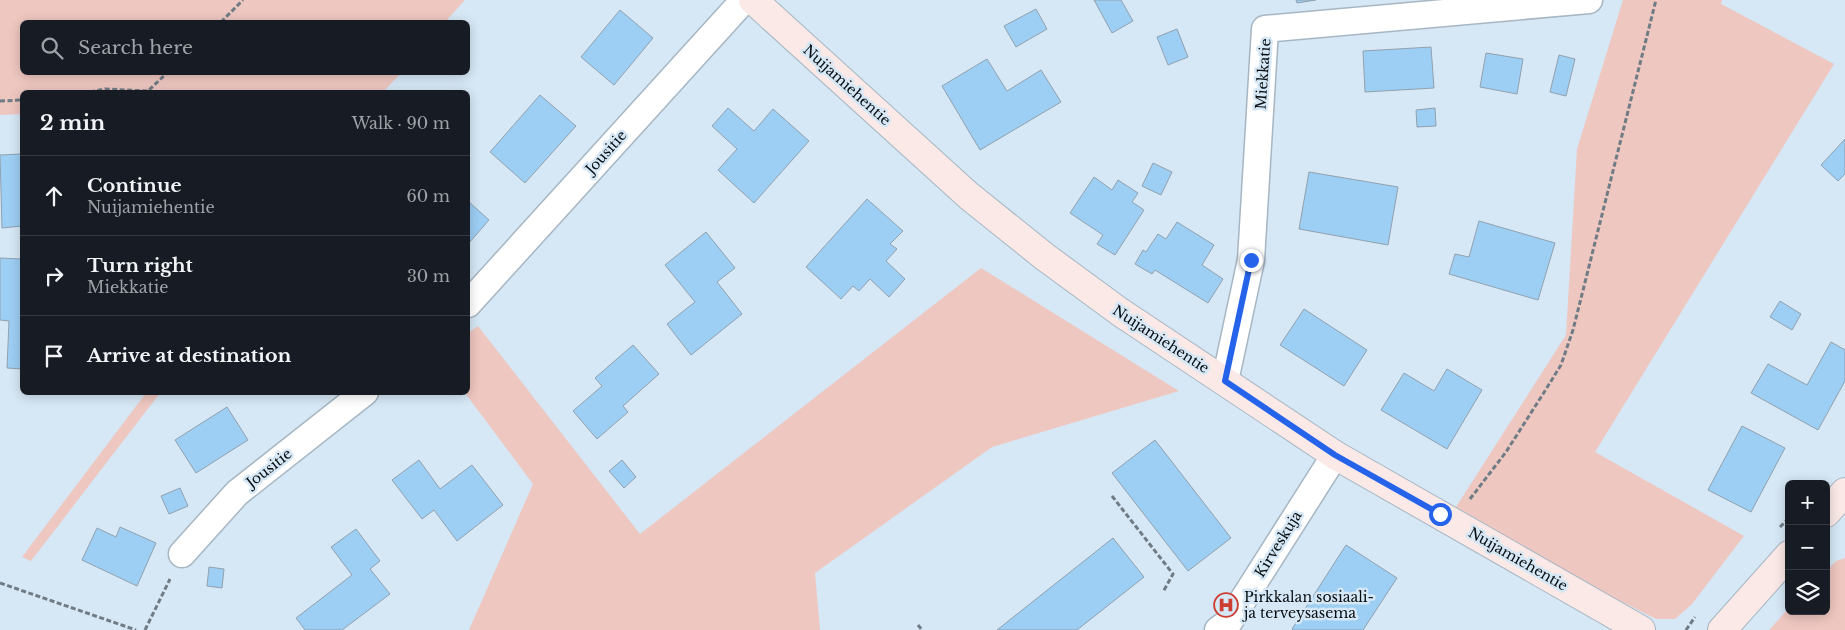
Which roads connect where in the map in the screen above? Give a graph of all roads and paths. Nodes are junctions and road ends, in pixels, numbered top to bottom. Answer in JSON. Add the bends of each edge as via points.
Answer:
{"nodes":[{"id":1,"x":243,"y":0,"type":"edge"},
{"id":2,"x":744,"y":0,"type":"edge"},
{"id":3,"x":753,"y":0,"type":"edge"},
{"id":4,"x":1589,"y":0,"type":"edge"},
{"id":5,"x":1656,"y":0,"type":"edge"},
{"id":6,"x":224,"y":20,"type":"edge"},
{"id":7,"x":165,"y":75,"type":"edge"},
{"id":8,"x":100,"y":90,"type":"edge"},
{"id":9,"x":126,"y":90,"type":"edge"},
{"id":10,"x":149,"y":90,"type":"edge"},
{"id":11,"x":20,"y":100,"type":"edge"},
{"id":12,"x":0,"y":101,"type":"edge"},
{"id":13,"x":470,"y":302,"type":"edge"},
{"id":14,"x":1225,"y":381,"type":"junction"},
{"id":15,"x":361,"y":395,"type":"edge"},
{"id":16,"x":1335,"y":455,"type":"junction"},
{"id":17,"x":1845,"y":492,"type":"edge"},
{"id":18,"x":1112,"y":496,"type":"dead end"},
{"id":19,"x":1467,"y":503,"type":"dead end"},
{"id":20,"x":1830,"y":509,"type":"edge"},
{"id":21,"x":182,"y":554,"type":"joint"},
{"id":22,"x":1785,"y":559,"type":"edge"},
{"id":23,"x":0,"y":583,"type":"edge"},
{"id":24,"x":1163,"y":592,"type":"dead end"},
{"id":25,"x":918,"y":626,"type":"dead end"},
{"id":26,"x":136,"y":630,"type":"edge"},
{"id":27,"x":145,"y":630,"type":"edge"},
{"id":28,"x":922,"y":630,"type":"edge"},
{"id":29,"x":1218,"y":630,"type":"edge"},
{"id":30,"x":1641,"y":630,"type":"edge"},
{"id":31,"x":1722,"y":630,"type":"edge"}],
"edges":[{"from":1,"to":6,"type":"path"},
{"from":2,"to":13,"type":"street","name":"Jousitie"},
{"from":3,"to":14,"type":"street","name":"Nuijamiehentie","via":[[969,196],[1120,312]]},
{"from":4,"to":14,"type":"street","name":"Miekkatie","via":[[1265,29],[1251,260]]},
{"from":5,"to":19,"type":"path","via":[[1573,330],[1561,365],[1506,452]]},
{"from":7,"to":10,"type":"path"},
{"from":8,"to":9,"type":"path"},
{"from":11,"to":12,"type":"path"},
{"from":14,"to":16,"type":"street","name":"Nuijamiehentie"},
{"from":15,"to":21,"type":"street","name":"Jousitie","via":[[237,493]]},
{"from":16,"to":29,"type":"street","name":"Kirveskuja","via":[[1228,622]]},
{"from":16,"to":30,"type":"street","name":"Nuijamiehentie"},
{"from":17,"to":20,"type":"street"},
{"from":18,"to":24,"type":"path","via":[[1173,574]]},
{"from":21,"to":27,"type":"path"},
{"from":22,"to":31,"type":"street"},
{"from":23,"to":26,"type":"path"},
{"from":25,"to":28,"type":"path"}]}
